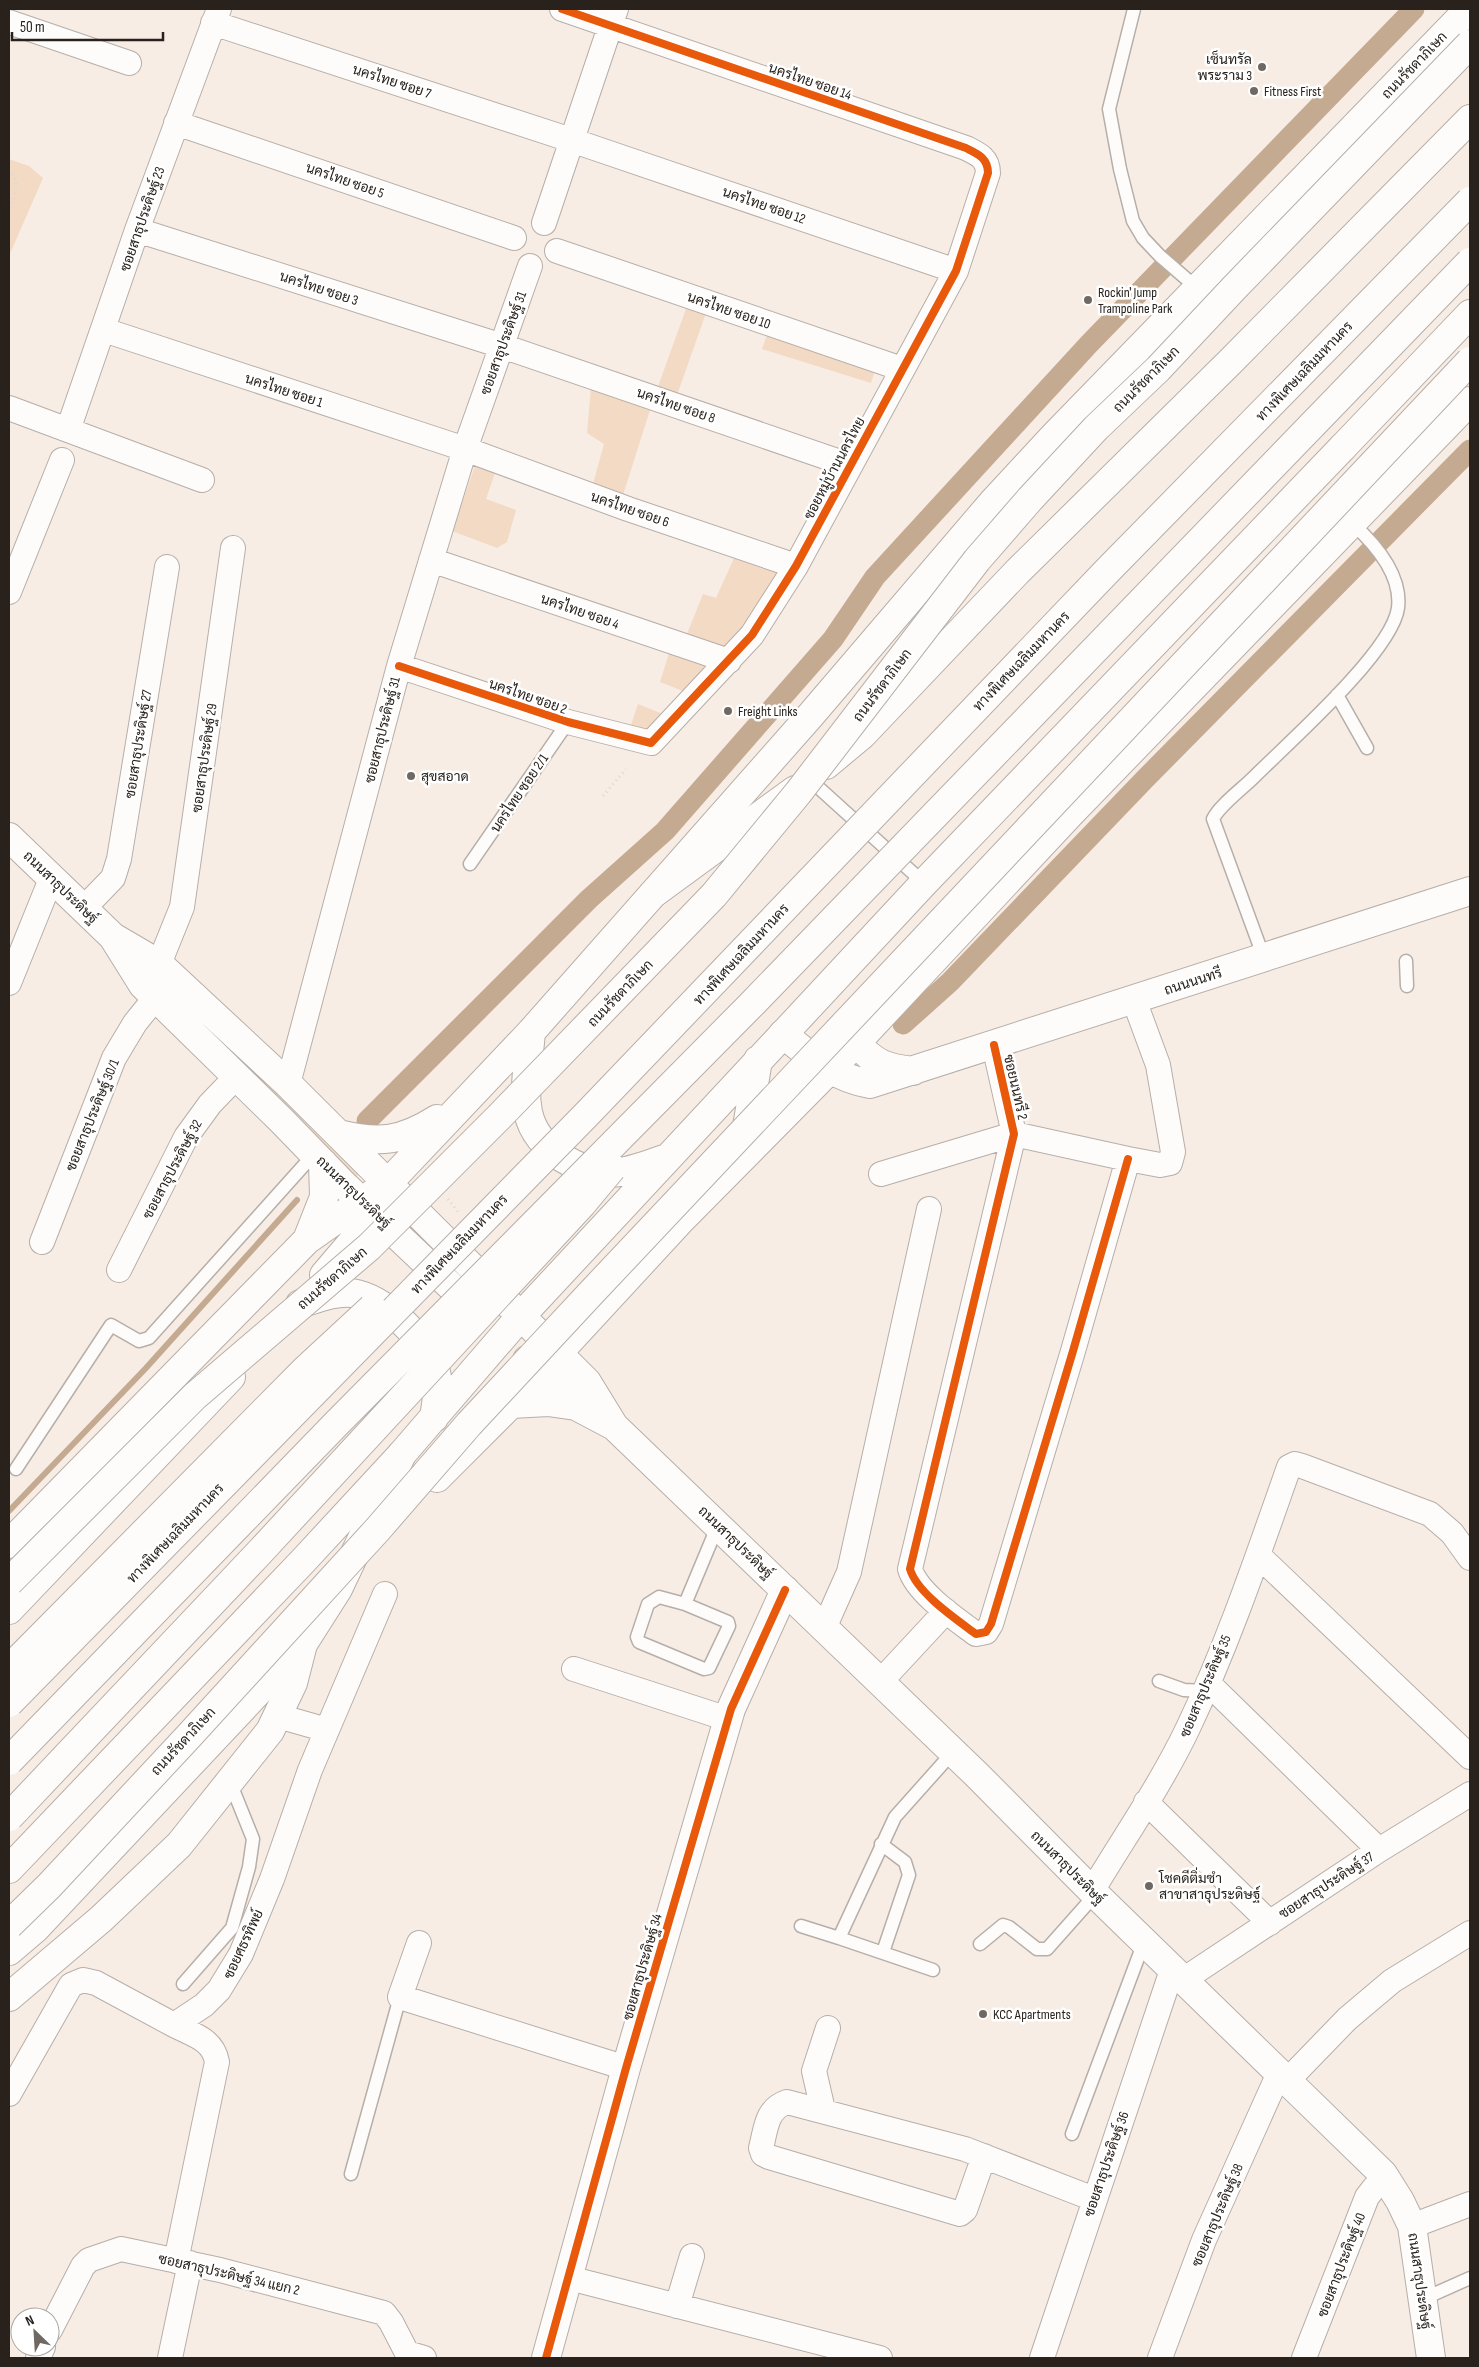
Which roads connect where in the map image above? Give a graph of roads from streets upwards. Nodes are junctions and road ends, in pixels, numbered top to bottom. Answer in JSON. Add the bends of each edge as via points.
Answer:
{"nodes":[{"id":1,"x":562,"y":9,"type":"edge"},
{"id":2,"x":1469,"y":9,"type":"edge"},
{"id":3,"x":216,"y":16,"type":"edge"},
{"id":4,"x":613,"y":17,"type":"edge"},
{"id":5,"x":9,"y":22,"type":"edge"},
{"id":6,"x":1470,"y":44,"type":"edge"},
{"id":7,"x":129,"y":63,"type":"dead end"},
{"id":8,"x":1470,"y":118,"type":"edge"},
{"id":9,"x":176,"y":123,"type":"junction"},
{"id":10,"x":571,"y":140,"type":"junction"},
{"id":11,"x":988,"y":173,"type":"joint"},
{"id":12,"x":1470,"y":202,"type":"edge"},
{"id":13,"x":544,"y":223,"type":"junction"},
{"id":14,"x":137,"y":230,"type":"junction"},
{"id":15,"x":514,"y":238,"type":"junction"},
{"id":16,"x":557,"y":251,"type":"junction"},
{"id":17,"x":1470,"y":262,"type":"edge"},
{"id":18,"x":530,"y":266,"type":"junction"},
{"id":19,"x":956,"y":271,"type":"junction"},
{"id":20,"x":1470,"y":314,"type":"edge"},
{"id":21,"x":104,"y":330,"type":"junction"},
{"id":22,"x":502,"y":346,"type":"junction"},
{"id":23,"x":1470,"y":360,"type":"edge"},
{"id":24,"x":902,"y":369,"type":"junction"},
{"id":25,"x":1470,"y":401,"type":"edge"},
{"id":26,"x":9,"y":408,"type":"edge"},
{"id":27,"x":68,"y":430,"type":"junction"},
{"id":28,"x":465,"y":449,"type":"junction"},
{"id":29,"x":62,"y":460,"type":"dead end"},
{"id":30,"x":849,"y":465,"type":"junction"},
{"id":31,"x":202,"y":480,"type":"dead end"},
{"id":32,"x":1362,"y":533,"type":"junction"},
{"id":33,"x":233,"y":548,"type":"dead end"},
{"id":34,"x":431,"y":560,"type":"junction"},
{"id":35,"x":796,"y":566,"type":"junction"},
{"id":36,"x":167,"y":567,"type":"dead end"},
{"id":37,"x":1219,"y":576,"type":"junction"},
{"id":38,"x":9,"y":592,"type":"edge"},
{"id":39,"x":729,"y":661,"type":"junction"},
{"id":40,"x":399,"y":666,"type":"junction"},
{"id":41,"x":651,"y":743,"type":"joint"},
{"id":42,"x":9,"y":837,"type":"edge"},
{"id":43,"x":51,"y":879,"type":"junction"},
{"id":44,"x":1470,"y":891,"type":"edge"},
{"id":45,"x":653,"y":894,"type":"junction"},
{"id":46,"x":83,"y":909,"type":"junction"},
{"id":47,"x":113,"y":937,"type":"junction"},
{"id":48,"x":159,"y":964,"type":"junction"},
{"id":49,"x":9,"y":983,"type":"edge"},
{"id":50,"x":156,"y":997,"type":"junction"},
{"id":51,"x":1134,"y":1000,"type":"junction"},
{"id":52,"x":749,"y":1007,"type":"junction"},
{"id":53,"x":530,"y":1032,"type":"junction"},
{"id":54,"x":783,"y":1034,"type":"junction"},
{"id":55,"x":856,"y":1043,"type":"junction"},
{"id":56,"x":994,"y":1045,"type":"junction"},
{"id":57,"x":758,"y":1060,"type":"junction"},
{"id":58,"x":829,"y":1070,"type":"junction"},
{"id":59,"x":915,"y":1071,"type":"junction"},
{"id":60,"x":236,"y":1076,"type":"junction"},
{"id":61,"x":288,"y":1084,"type":"junction"},
{"id":62,"x":459,"y":1106,"type":"junction"},
{"id":63,"x":587,"y":1114,"type":"junction"},
{"id":64,"x":340,"y":1134,"type":"junction"},
{"id":65,"x":1014,"y":1134,"type":"junction"},
{"id":66,"x":319,"y":1158,"type":"junction"},
{"id":67,"x":667,"y":1158,"type":"junction"},
{"id":68,"x":741,"y":1158,"type":"junction"},
{"id":69,"x":1128,"y":1159,"type":"junction"},
{"id":70,"x":880,"y":1174,"type":"dead end"},
{"id":71,"x":388,"y":1183,"type":"junction"},
{"id":72,"x":369,"y":1208,"type":"junction"},
{"id":73,"x":929,"y":1209,"type":"dead end"},
{"id":74,"x":307,"y":1240,"type":"junction"},
{"id":75,"x":42,"y":1242,"type":"dead end"},
{"id":76,"x":118,"y":1270,"type":"dead end"},
{"id":77,"x":300,"y":1304,"type":"junction"},
{"id":78,"x":583,"y":1325,"type":"junction"},
{"id":79,"x":512,"y":1327,"type":"junction"},
{"id":80,"x":548,"y":1362,"type":"junction"},
{"id":81,"x":581,"y":1394,"type":"junction"},
{"id":82,"x":511,"y":1404,"type":"junction"},
{"id":83,"x":434,"y":1418,"type":"junction"},
{"id":84,"x":128,"y":1421,"type":"junction"},
{"id":85,"x":402,"y":1454,"type":"junction"},
{"id":86,"x":79,"y":1537,"type":"junction"},
{"id":87,"x":9,"y":1544,"type":"edge"},
{"id":88,"x":1258,"y":1555,"type":"junction"},
{"id":89,"x":1470,"y":1558,"type":"edge"},
{"id":90,"x":9,"y":1582,"type":"edge"},
{"id":91,"x":338,"y":1589,"type":"junction"},
{"id":92,"x":785,"y":1590,"type":"junction"},
{"id":93,"x":385,"y":1594,"type":"dead end"},
{"id":94,"x":9,"y":1610,"type":"edge"},
{"id":95,"x":946,"y":1611,"type":"junction"},
{"id":96,"x":825,"y":1626,"type":"junction"},
{"id":97,"x":303,"y":1644,"type":"junction"},
{"id":98,"x":9,"y":1668,"type":"edge"},
{"id":99,"x":574,"y":1669,"type":"dead end"},
{"id":100,"x":881,"y":1682,"type":"junction"},
{"id":101,"x":1207,"y":1687,"type":"junction"},
{"id":102,"x":9,"y":1703,"type":"edge"},
{"id":103,"x":278,"y":1716,"type":"junction"},
{"id":104,"x":728,"y":1719,"type":"junction"},
{"id":105,"x":327,"y":1730,"type":"junction"},
{"id":106,"x":1470,"y":1758,"type":"edge"},
{"id":107,"x":9,"y":1761,"type":"edge"},
{"id":108,"x":1470,"y":1794,"type":"edge"},
{"id":109,"x":1146,"y":1802,"type":"junction"},
{"id":110,"x":9,"y":1817,"type":"edge"},
{"id":111,"x":1379,"y":1850,"type":"junction"},
{"id":112,"x":9,"y":1869,"type":"edge"},
{"id":113,"x":1093,"y":1893,"type":"junction"},
{"id":114,"x":1270,"y":1923,"type":"junction"},
{"id":115,"x":9,"y":1925,"type":"edge"},
{"id":116,"x":1470,"y":1933,"type":"edge"},
{"id":117,"x":419,"y":1944,"type":"dead end"},
{"id":118,"x":9,"y":1951,"type":"edge"},
{"id":119,"x":1178,"y":1975,"type":"junction"},
{"id":120,"x":9,"y":1997,"type":"edge"},
{"id":121,"x":174,"y":2024,"type":"junction"},
{"id":122,"x":828,"y":2028,"type":"dead end"},
{"id":123,"x":626,"y":2068,"type":"junction"},
{"id":124,"x":1283,"y":2077,"type":"junction"},
{"id":125,"x":9,"y":2094,"type":"edge"},
{"id":126,"x":823,"y":2110,"type":"junction"},
{"id":127,"x":984,"y":2156,"type":"junction"},
{"id":128,"x":1387,"y":2180,"type":"junction"},
{"id":129,"x":1094,"y":2199,"type":"junction"},
{"id":130,"x":1470,"y":2204,"type":"edge"},
{"id":131,"x":1412,"y":2226,"type":"junction"},
{"id":132,"x":692,"y":2256,"type":"dead end"},
{"id":133,"x":183,"y":2262,"type":"junction"},
{"id":134,"x":569,"y":2278,"type":"junction"},
{"id":135,"x":677,"y":2306,"type":"junction"},
{"id":136,"x":60,"y":2310,"type":"edge"},
{"id":137,"x":170,"y":2358,"type":"edge"},
{"id":138,"x":424,"y":2358,"type":"edge"},
{"id":139,"x":546,"y":2358,"type":"edge"},
{"id":140,"x":880,"y":2358,"type":"edge"},
{"id":141,"x":1042,"y":2358,"type":"edge"},
{"id":142,"x":1160,"y":2358,"type":"edge"},
{"id":143,"x":1304,"y":2358,"type":"edge"},
{"id":144,"x":1431,"y":2358,"type":"edge"}],
"edges":[{"from":1,"to":4,"type":"street","name":"นครไทย ซอย 14"},
{"from":2,"to":45,"type":"main road","name":"ถนนรัชดาภิเษก","via":[[992,503]]},
{"from":3,"to":9,"type":"street","name":"ซอยสาธุประดิษฐ์ 23"},
{"from":3,"to":10,"type":"street","name":"นครไทย ซอย 7"},
{"from":4,"to":10,"type":"street"},
{"from":4,"to":11,"type":"street","name":"นครไทย ซอย 14","via":[[966,148],[981,156],[988,164]]},
{"from":5,"to":7,"type":"street"},
{"from":6,"to":90,"type":"main road","name":"ถนนรัชดาภิเษก","bridge":true,"via":[[1030,498],[977,560],[798,793],[714,895],[369,1247],[195,1396]]},
{"from":8,"to":45,"type":"main road","via":[[1018,571],[862,735],[809,779]]},
{"from":9,"to":14,"type":"street","name":"ซอยสาธุประดิษฐ์ 23"},
{"from":9,"to":15,"type":"street","name":"นครไทย ซอย 5"},
{"from":10,"to":13,"type":"street"},
{"from":10,"to":19,"type":"street","name":"นครไทย ซอย 12"},
{"from":11,"to":19,"type":"street","name":"ซอยหมู่บ้านนครไทย"},
{"from":12,"to":63,"type":"main road","name":"ทางพิเศษเฉลิมมหานคร","bridge":true,"via":[[1109,569]]},
{"from":13,"to":15,"type":"street","via":[[522,226]]},
{"from":13,"to":16,"type":"street","via":[[555,233]]},
{"from":14,"to":21,"type":"street","name":"ซอยสาธุประดิษฐ์ 23"},
{"from":14,"to":22,"type":"street","name":"นครไทย ซอย 3"},
{"from":15,"to":18,"type":"street","via":[[514,252]]},
{"from":16,"to":18,"type":"street","via":[[545,265]]},
{"from":16,"to":24,"type":"street","name":"นครไทย ซอย 10"},
{"from":17,"to":52,"type":"main road","bridge":true},
{"from":18,"to":22,"type":"street","name":"ซอยสาธุประดิษฐ์ 31"},
{"from":19,"to":24,"type":"street","name":"ซอยหมู่บ้านนครไทย"},
{"from":20,"to":37,"type":"main road","name":"ถนนรัชดาภิเษก"},
{"from":21,"to":27,"type":"street","name":"ซอยสาธุประดิษฐ์ 23"},
{"from":21,"to":28,"type":"street","name":"นครไทย ซอย 1"},
{"from":22,"to":28,"type":"street","name":"ซอยสาธุประดิษฐ์ 31"},
{"from":22,"to":30,"type":"street","name":"นครไทย ซอย 8"},
{"from":23,"to":115,"type":"main road","name":"ถนนรัชดาภิเษก","bridge":true,"via":[[598,1284],[378,1529],[49,1886]]},
{"from":24,"to":30,"type":"street","name":"ซอยหมู่บ้านนครไทย"},
{"from":25,"to":32,"type":"main road","name":"ถนนรัชดาภิเษก"},
{"from":26,"to":27,"type":"street"},
{"from":27,"to":31,"type":"street"},
{"from":28,"to":34,"type":"street","name":"ซอยสาธุประดิษฐ์ 31"},
{"from":28,"to":35,"type":"street","name":"นครไทย ซอย 6"},
{"from":29,"to":38,"type":"street"},
{"from":30,"to":35,"type":"street","name":"ซอยหมู่บ้านนครไทย"},
{"from":32,"to":37,"type":"main road"},
{"from":32,"to":55,"type":"main road","name":"ถนนรัชดาภิเษก","via":[[1070,814]]},
{"from":33,"to":48,"type":"street","name":"ซอยสาธุประดิษฐ์ 29","via":[[182,907]]},
{"from":34,"to":39,"type":"street","name":"นครไทย ซอย 4"},
{"from":34,"to":40,"type":"street","name":"ซอยสาธุประดิษฐ์ 31"},
{"from":35,"to":39,"type":"street","name":"ซอยหมู่บ้านนครไทย","via":[[752,634]]},
{"from":36,"to":46,"type":"street","name":"ซอยสาธุประดิษฐ์ 27","via":[[120,859],[113,878]]},
{"from":37,"to":54,"type":"main road","name":"ถนนรัชดาภิเษก"},
{"from":39,"to":41,"type":"street","name":"ซอยหมู่บ้านนครไทย"},
{"from":40,"to":41,"type":"street","name":"นครไทย ซอย 2","via":[[568,722]]},
{"from":40,"to":61,"type":"street","name":"ซอยสาธุประดิษฐ์ 31"},
{"from":42,"to":43,"type":"main road","name":"ถนนสาธุประดิษฐ์"},
{"from":43,"to":46,"type":"main road","name":"ถนนสาธุประดิษฐ์"},
{"from":43,"to":49,"type":"street"},
{"from":44,"to":51,"type":"main road","name":"ถนนนนทรี"},
{"from":45,"to":53,"type":"main road","name":"ถนนรัชดาภิเษก"},
{"from":46,"to":47,"type":"main road","name":"ถนนสาธุประดิษฐ์"},
{"from":47,"to":48,"type":"main road","name":"ถนนสาธุประดิษฐ์"},
{"from":47,"to":50,"type":"main road","name":"ถนนสาธุประดิษฐ์","via":[[131,968]]},
{"from":48,"to":61,"type":"main road","name":"ถนนสาธุประดิษฐ์"},
{"from":50,"to":60,"type":"main road","name":"ถนนสาธุประดิษฐ์"},
{"from":50,"to":75,"type":"street","name":"ซอยสาธุประดิษฐ์ 30/1","via":[[135,1023],[114,1058]]},
{"from":51,"to":56,"type":"main road","name":"ถนนนนทรี"},
{"from":51,"to":69,"type":"street","via":[[1158,1065],[1173,1152],[1170,1163]]},
{"from":52,"to":107,"type":"main road","bridge":true,"via":[[330,1430]]},
{"from":52,"to":110,"type":"main road","bridge":true,"via":[[582,1204]]},
{"from":53,"to":62,"type":"main road","name":"ถนนรัชดาภิเษก"},
{"from":53,"to":67,"type":"main road","via":[[528,1113],[534,1128],[551,1151],[573,1165],[595,1171],[620,1172]]},
{"from":54,"to":57,"type":"main road","name":"ถนนรัชดาภิเษก"},
{"from":54,"to":58,"type":"main road","name":"ถนนนนทรี"},
{"from":55,"to":58,"type":"main road","name":"ถนนรัชดาภิเษก"},
{"from":55,"to":59,"type":"main road","name":"ถนนนนทรี","via":[[878,1063]]},
{"from":56,"to":59,"type":"main road","name":"ถนนนนทรี"},
{"from":56,"to":65,"type":"street","name":"ซอยนนทรี 2"},
{"from":57,"to":67,"type":"main road","name":"ถนนรัชดาภิเษก"},
{"from":57,"to":68,"type":"main road"},
{"from":58,"to":59,"type":"main road","name":"ถนนนนทรี","via":[[856,1082],[870,1084]]},
{"from":58,"to":68,"type":"main road","name":"ถนนรัชดาภิเษก"},
{"from":60,"to":66,"type":"main road","name":"ถนนสาธุประดิษฐ์"},
{"from":60,"to":76,"type":"street","name":"ซอยสาธุประดิษฐ์ 32","via":[[197,1120]]},
{"from":61,"to":64,"type":"main road","name":"ถนนสาธุประดิษฐ์"},
{"from":62,"to":64,"type":"main road","via":[[415,1133],[386,1141],[366,1141]]},
{"from":62,"to":71,"type":"main road","name":"ถนนรัชดาภิเษก"},
{"from":63,"to":98,"type":"main road","bridge":true,"via":[[305,1370]]},
{"from":63,"to":102,"type":"main road","name":"ทางพิเศษเฉลิมมหานคร","bridge":true},
{"from":64,"to":71,"type":"main road","name":"ถนนสาธุประดิษฐ์"},
{"from":65,"to":69,"type":"street"},
{"from":65,"to":70,"type":"street"},
{"from":65,"to":95,"type":"street","via":[[910,1569],[913,1578]]},
{"from":66,"to":72,"type":"main road","name":"ถนนสาธุประดิษฐ์"},
{"from":66,"to":74,"type":"main road","via":[[324,1197]]},
{"from":67,"to":79,"type":"main road","name":"ถนนรัชดาภิเษก"},
{"from":68,"to":78,"type":"main road","name":"ถนนรัชดาภิเษก"},
{"from":69,"to":95,"type":"street","via":[[991,1624],[986,1632],[976,1634]]},
{"from":71,"to":72,"type":"main road","name":"ถนนรัชดาภิเษก"},
{"from":71,"to":79,"type":"main road","name":"ถนนสาธุประดิษฐ์"},
{"from":72,"to":74,"type":"main road","name":"ถนนรัชดาภิเษก"},
{"from":72,"to":77,"type":"main road","name":"ถนนรัชดาภิเษก"},
{"from":72,"to":79,"type":"main road","name":"ถนนสาธุประดิษฐ์"},
{"from":73,"to":96,"type":"street","via":[[849,1572]]},
{"from":74,"to":84,"type":"main road","name":"ถนนรัชดาภิเษก"},
{"from":77,"to":83,"type":"main road","via":[[338,1293],[351,1293],[385,1308],[419,1339],[431,1359],[438,1389]]},
{"from":77,"to":86,"type":"main road","name":"ถนนรัชดาภิเษก"},
{"from":78,"to":80,"type":"main road","name":"ถนนรัชดาภิเษก"},
{"from":78,"to":81,"type":"main road","via":[[578,1351]]},
{"from":79,"to":80,"type":"main road","name":"ถนนสาธุประดิษฐ์"},
{"from":79,"to":83,"type":"main road","name":"ถนนรัชดาภิเษก"},
{"from":80,"to":81,"type":"main road","name":"ถนนสาธุประดิษฐ์"},
{"from":80,"to":82,"type":"main road","name":"ถนนรัชดาภิเษก"},
{"from":81,"to":82,"type":"main road","via":[[548,1402]]},
{"from":81,"to":92,"type":"main road","name":"ถนนสาธุประดิษฐ์"},
{"from":82,"to":91,"type":"main road","name":"ถนนรัชดาภิเษก","via":[[430,1486]]},
{"from":83,"to":85,"type":"main road","name":"ถนนรัชดาภิเษก"},
{"from":84,"to":86,"type":"main road"},
{"from":84,"to":87,"type":"main road","name":"ถนนรัชดาภิเษก"},
{"from":85,"to":91,"type":"main road","name":"ถนนรัชดาภิเษก"},
{"from":85,"to":112,"type":"main road"},
{"from":86,"to":94,"type":"main road","name":"ถนนรัชดาภิเษก"},
{"from":88,"to":89,"type":"street","name":"ซอยสาธุประดิษฐ์ 35","via":[[1289,1467],[1295,1464],[1430,1514],[1452,1534]]},
{"from":88,"to":101,"type":"street","name":"ซอยสาธุประดิษฐ์ 35"},
{"from":88,"to":106,"type":"street"},
{"from":91,"to":97,"type":"main road","name":"ถนนรัชดาภิเษก"},
{"from":92,"to":96,"type":"main road","name":"ถนนสาธุประดิษฐ์"},
{"from":92,"to":104,"type":"main road","name":"ซอยสาธุประดิษฐ์ 34"},
{"from":93,"to":105,"type":"street","name":"ซอยศธรทิพย์"},
{"from":95,"to":100,"type":"street"},
{"from":96,"to":100,"type":"main road","name":"ถนนสาธุประดิษฐ์"},
{"from":97,"to":103,"type":"main road"},
{"from":97,"to":118,"type":"main road","name":"ถนนรัชดาภิเษก","via":[[43,1921]]},
{"from":99,"to":104,"type":"street"},
{"from":100,"to":113,"type":"main road","name":"ถนนสาธุประดิษฐ์"},
{"from":101,"to":109,"type":"street","name":"ซอยสาธุประดิษฐ์ 35"},
{"from":101,"to":111,"type":"street"},
{"from":103,"to":105,"type":"street"},
{"from":103,"to":120,"type":"main road","via":[[270,1732],[179,1845]]},
{"from":104,"to":123,"type":"main road","name":"ซอยสาธุประดิษฐ์ 34"},
{"from":105,"to":121,"type":"street","name":"ซอยศธรทิพย์","via":[[272,1879],[237,1960],[219,1990],[204,2005]]},
{"from":108,"to":111,"type":"street","name":"ซอยสาธุประดิษฐ์ 37"},
{"from":109,"to":113,"type":"street","name":"ซอยสาธุประดิษฐ์ 35"},
{"from":109,"to":114,"type":"street"},
{"from":111,"to":114,"type":"street","name":"ซอยสาธุประดิษฐ์ 37"},
{"from":113,"to":119,"type":"main road","name":"ถนนสาธุประดิษฐ์"},
{"from":114,"to":119,"type":"street","name":"ซอยสาธุประดิษฐ์ 37"},
{"from":116,"to":124,"type":"street","name":"ซอยสาธุประดิษฐ์ 38","via":[[1392,1981]]},
{"from":117,"to":123,"type":"street","via":[[400,1997]]},
{"from":119,"to":124,"type":"main road","name":"ถนนสาธุประดิษฐ์"},
{"from":119,"to":129,"type":"street","name":"ซอยสาธุประดิษฐ์ 36"},
{"from":121,"to":125,"type":"street","via":[[96,1983],[83,1980],[71,1985]]},
{"from":121,"to":133,"type":"street","via":[[209,2043],[215,2050],[217,2062]]},
{"from":122,"to":126,"type":"street","via":[[814,2070]]},
{"from":123,"to":134,"type":"main road","name":"ซอยสาธุประดิษฐ์ 34"},
{"from":124,"to":128,"type":"main road","name":"ถนนสาธุประดิษฐ์"},
{"from":124,"to":142,"type":"street","name":"ซอยสาธุประดิษฐ์ 38","via":[[1204,2240]]},
{"from":126,"to":127,"type":"street","via":[[935,2139]]},
{"from":126,"to":127,"type":"street","via":[[787,2102],[777,2105],[771,2111],[760,2148],[763,2154],[960,2214],[965,2210]]},
{"from":127,"to":129,"type":"street"},
{"from":128,"to":131,"type":"main road","name":"ถนนสาธุประดิษฐ์"},
{"from":128,"to":143,"type":"street","name":"ซอยสาธุประดิษฐ์ 40","via":[[1367,2197]]},
{"from":129,"to":141,"type":"street","name":"ซอยสาธุประดิษฐ์ 36"},
{"from":130,"to":131,"type":"street"},
{"from":131,"to":144,"type":"main road","name":"ถนนสาธุประดิษฐ์"},
{"from":132,"to":135,"type":"street"},
{"from":133,"to":136,"type":"street","name":"ซอยสาธุประดิษฐ์ 34 แยก 2","via":[[121,2249],[90,2260],[78,2275]]},
{"from":133,"to":137,"type":"street"},
{"from":133,"to":138,"type":"street","name":"ซอยสาธุประดิษฐ์ 34 แยก 2","via":[[384,2313],[407,2354]]},
{"from":134,"to":135,"type":"street"},
{"from":134,"to":139,"type":"main road","name":"ซอยสาธุประดิษฐ์ 34"},
{"from":135,"to":140,"type":"street"}]}
